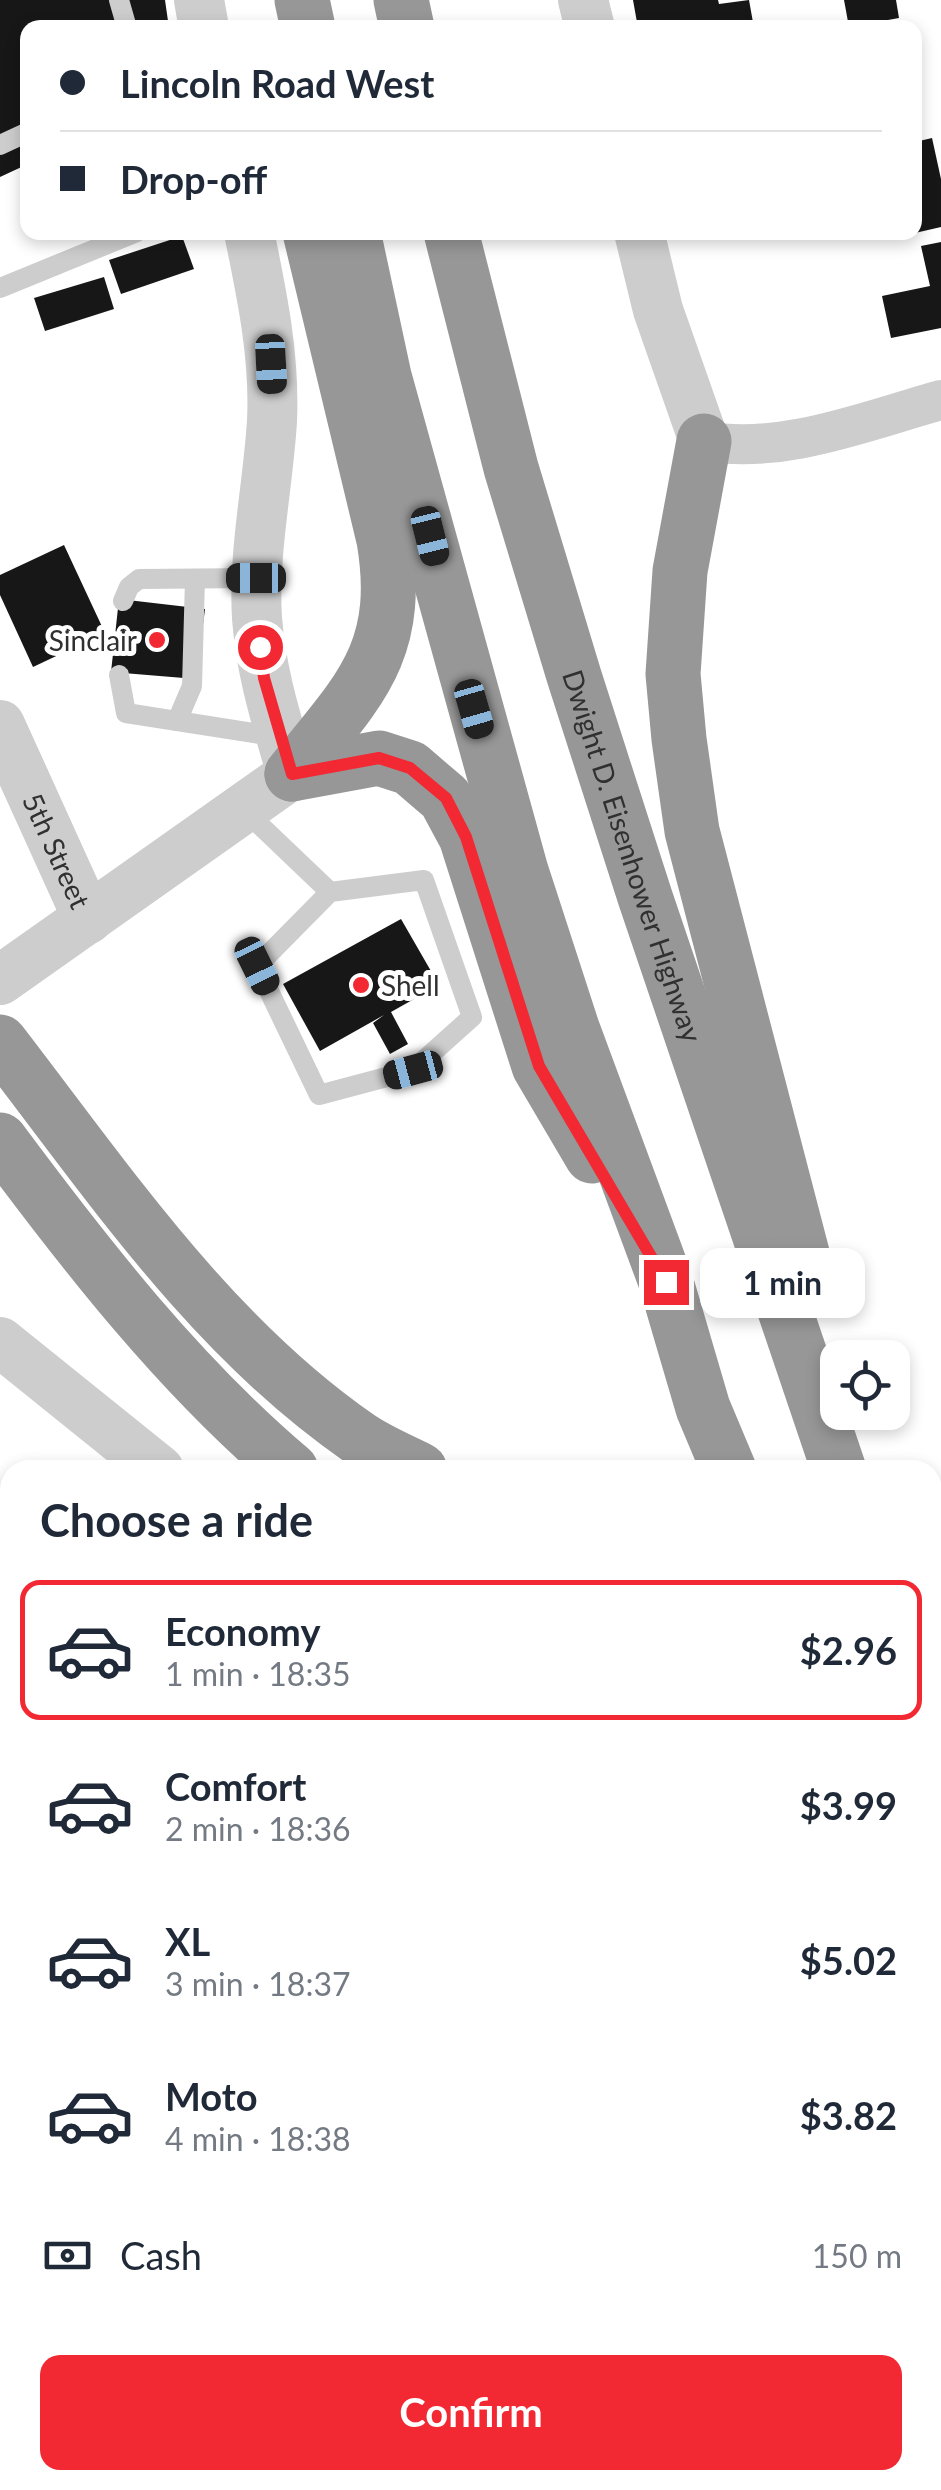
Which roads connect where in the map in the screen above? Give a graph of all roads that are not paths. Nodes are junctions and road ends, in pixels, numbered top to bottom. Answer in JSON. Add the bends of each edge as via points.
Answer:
{"nodes":[{"id":1,"x":118,"y":240,"type":"edge"},
{"id":2,"x":250,"y":240,"type":"edge"},
{"id":3,"x":312,"y":240,"type":"edge"},
{"id":4,"x":355,"y":240,"type":"edge"},
{"id":5,"x":453,"y":240,"type":"edge"},
{"id":6,"x":641,"y":240,"type":"edge"},
{"id":7,"x":0,"y":288,"type":"edge"},
{"id":8,"x":941,"y":400,"type":"edge"},
{"id":9,"x":704,"y":441,"type":"junction"},
{"id":10,"x":256,"y":578,"type":"junction"},
{"id":11,"x":195,"y":579,"type":"junction"},
{"id":12,"x":123,"y":601,"type":"dead end"},
{"id":13,"x":119,"y":676,"type":"dead end"},
{"id":14,"x":177,"y":721,"type":"junction"},
{"id":15,"x":0,"y":725,"type":"edge"},
{"id":16,"x":286,"y":756,"type":"junction"},
{"id":17,"x":243,"y":809,"type":"junction"},
{"id":18,"x":330,"y":892,"type":"junction"},
{"id":19,"x":88,"y":919,"type":"junction"},
{"id":20,"x":0,"y":980,"type":"edge"},
{"id":21,"x":0,"y":1042,"type":"edge"},
{"id":22,"x":0,"y":1140,"type":"edge"},
{"id":23,"x":666,"y":1282,"type":"junction"},
{"id":24,"x":0,"y":1342,"type":"edge"},
{"id":25,"x":147,"y":1460,"type":"edge"},
{"id":26,"x":280,"y":1460,"type":"edge"},
{"id":27,"x":400,"y":1460,"type":"edge"},
{"id":28,"x":726,"y":1460,"type":"edge"},
{"id":29,"x":835,"y":1460,"type":"edge"},
{"id":30,"x":837,"y":1460,"type":"edge"}],
"edges":[{"from":1,"to":7,"type":"lane"},
{"from":2,"to":10,"type":"street","via":[[273,392]]},
{"from":3,"to":16,"type":"highway","via":[[384,540],[390,590],[385,634],[367,678]]},
{"from":4,"to":23,"type":"highway","via":[[384,376],[521,871]]},
{"from":5,"to":29,"type":"highway","name":"Dwight D. Eisenhower Highway","via":[[510,468],[574,676]]},
{"from":6,"to":9,"type":"street"},
{"from":8,"to":9,"type":"street","via":[[775,444]]},
{"from":9,"to":30,"type":"highway","via":[[680,571],[674,674],[679,739],[692,831],[811,1290]]},
{"from":10,"to":11,"type":"lane"},
{"from":10,"to":16,"type":"street","via":[[264,678]]},
{"from":11,"to":12,"type":"lane","via":[[139,580]]},
{"from":11,"to":14,"type":"lane","via":[[192,686]]},
{"from":13,"to":14,"type":"lane","via":[[126,712]]},
{"from":14,"to":16,"type":"lane"},
{"from":15,"to":19,"type":"street","name":"5th Street"},
{"from":16,"to":17,"type":"street"},
{"from":16,"to":23,"type":"highway","via":[[379,758],[410,768],[446,798],[466,837],[539,1066]]},
{"from":17,"to":18,"type":"lane"},
{"from":17,"to":19,"type":"street"},
{"from":18,"to":18,"type":"lane","via":[[424,880],[472,1016],[413,1070],[319,1095],[257,966]]},
{"from":19,"to":20,"type":"street"},
{"from":21,"to":27,"type":"highway","via":[[176,1269],[302,1393],[361,1440]]},
{"from":22,"to":26,"type":"highway","via":[[178,1360]]},
{"from":23,"to":28,"type":"highway"},
{"from":24,"to":25,"type":"street"}]}
